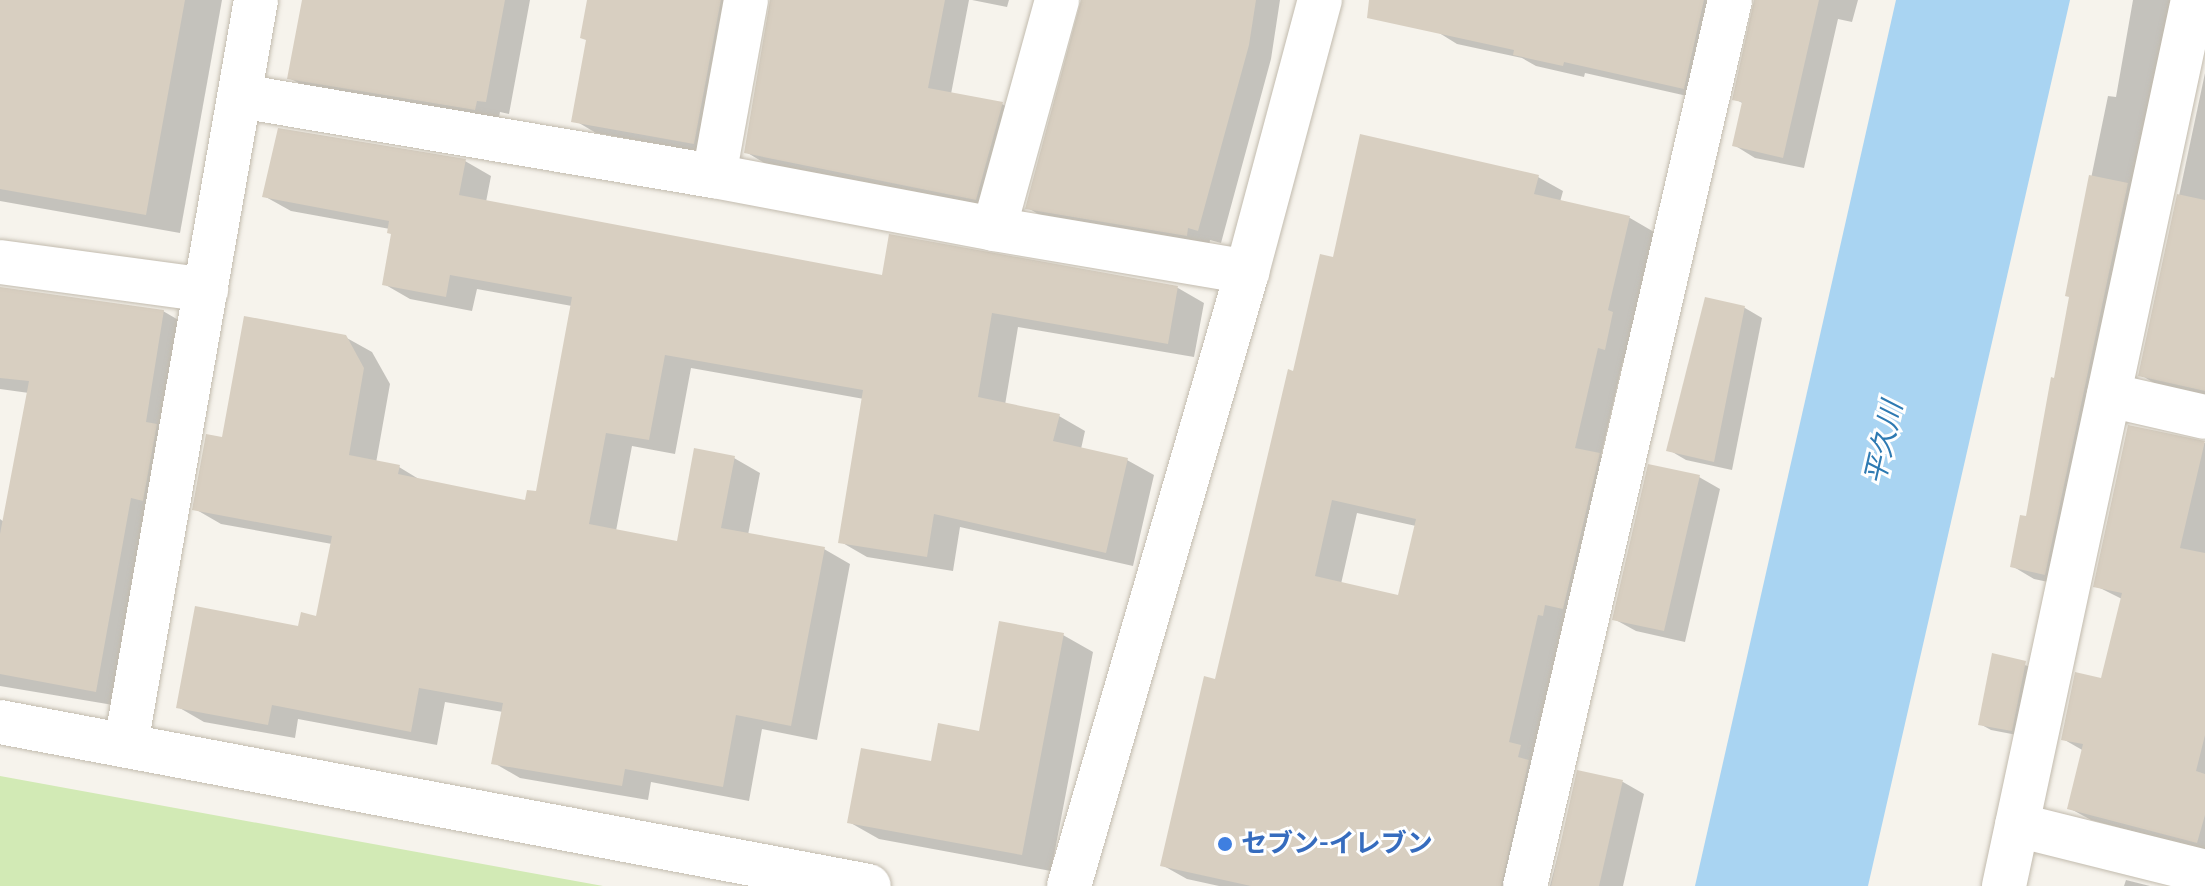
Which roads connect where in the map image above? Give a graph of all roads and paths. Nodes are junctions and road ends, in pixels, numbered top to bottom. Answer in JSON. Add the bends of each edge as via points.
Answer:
{"nodes":[{"id":1,"x":256,"y":0,"type":"edge"},
{"id":2,"x":746,"y":0,"type":"edge"},
{"id":3,"x":1057,"y":0,"type":"edge"},
{"id":4,"x":1320,"y":0,"type":"edge"},
{"id":5,"x":1730,"y":0,"type":"edge"},
{"id":6,"x":2193,"y":0,"type":"edge"},
{"id":7,"x":240,"y":96,"type":"junction"},
{"id":8,"x":714,"y":176,"type":"junction"},
{"id":9,"x":994,"y":229,"type":"junction"},
{"id":10,"x":0,"y":262,"type":"edge"},
{"id":11,"x":1247,"y":272,"type":"junction"},
{"id":12,"x":206,"y":290,"type":"junction"},
{"id":13,"x":2109,"y":395,"type":"junction"},
{"id":14,"x":2205,"y":417,"type":"edge"},
{"id":15,"x":0,"y":722,"type":"edge"},
{"id":16,"x":126,"y":744,"type":"junction"},
{"id":17,"x":2017,"y":825,"type":"junction"},
{"id":18,"x":2205,"y":872,"type":"edge"},
{"id":19,"x":869,"y":886,"type":"edge"},
{"id":20,"x":1069,"y":886,"type":"edge"},
{"id":21,"x":1525,"y":886,"type":"edge"},
{"id":22,"x":2004,"y":886,"type":"edge"}],
"edges":[{"from":1,"to":7,"type":"street"},
{"from":2,"to":8,"type":"street"},
{"from":3,"to":9,"type":"street"},
{"from":4,"to":11,"type":"street"},
{"from":5,"to":21,"type":"street"},
{"from":6,"to":13,"type":"street"},
{"from":7,"to":8,"type":"street"},
{"from":7,"to":12,"type":"street"},
{"from":8,"to":9,"type":"street"},
{"from":9,"to":11,"type":"street"},
{"from":10,"to":12,"type":"street"},
{"from":11,"to":20,"type":"street"},
{"from":12,"to":16,"type":"street"},
{"from":13,"to":14,"type":"street"},
{"from":13,"to":17,"type":"street"},
{"from":15,"to":16,"type":"street"},
{"from":16,"to":19,"type":"street"},
{"from":17,"to":18,"type":"street"},
{"from":17,"to":22,"type":"street"}]}
